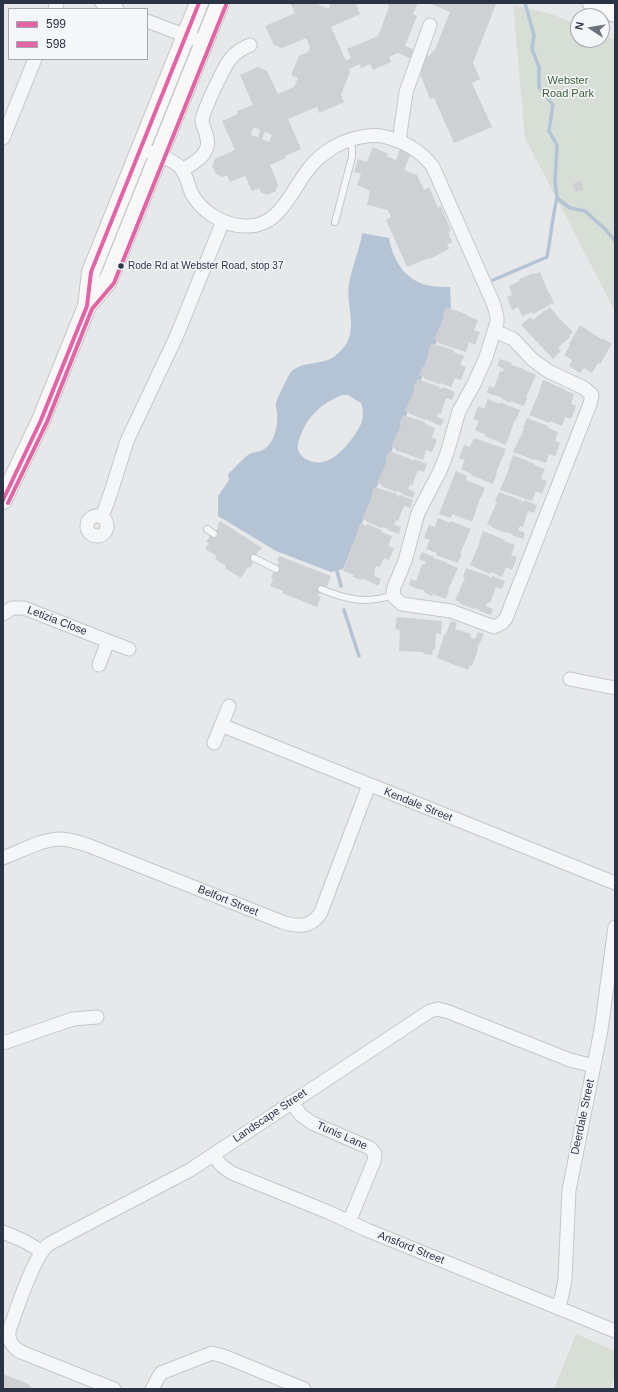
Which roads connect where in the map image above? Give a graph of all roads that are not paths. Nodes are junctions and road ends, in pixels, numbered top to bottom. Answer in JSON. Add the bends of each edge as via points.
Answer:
{"nodes":[{"id":1,"x":102,"y":3,"type":"edge"},
{"id":2,"x":199,"y":3,"type":"edge"},
{"id":3,"x":220,"y":3,"type":"edge"},
{"id":4,"x":593,"y":3,"type":"edge"},
{"id":5,"x":114,"y":8,"type":"edge"},
{"id":6,"x":615,"y":12,"type":"edge"},
{"id":7,"x":148,"y":21,"type":"edge"},
{"id":8,"x":430,"y":25,"type":"dead end"},
{"id":9,"x":186,"y":36,"type":"junction"},
{"id":10,"x":204,"y":43,"type":"junction"},
{"id":11,"x":250,"y":45,"type":"dead end"},
{"id":12,"x":35,"y":60,"type":"edge"},
{"id":13,"x":3,"y":138,"type":"edge"},
{"id":14,"x":350,"y":139,"type":"junction"},
{"id":15,"x":399,"y":141,"type":"junction"},
{"id":16,"x":141,"y":149,"type":"junction"},
{"id":17,"x":159,"y":156,"type":"junction"},
{"id":18,"x":182,"y":170,"type":"junction"},
{"id":19,"x":223,"y":221,"type":"junction"},
{"id":20,"x":335,"y":222,"type":"dead end"},
{"id":21,"x":87,"y":306,"type":"junction"},
{"id":22,"x":495,"y":331,"type":"junction"},
{"id":23,"x":3,"y":500,"type":"edge"},
{"id":24,"x":102,"y":517,"type":"dead end"},
{"id":25,"x":207,"y":529,"type":"dead end"},
{"id":26,"x":214,"y":534,"type":"dead end"},
{"id":27,"x":254,"y":558,"type":"dead end"},
{"id":28,"x":276,"y":569,"type":"dead end"},
{"id":29,"x":321,"y":589,"type":"dead end"},
{"id":30,"x":394,"y":595,"type":"junction"},
{"id":31,"x":4,"y":613,"type":"edge"},
{"id":32,"x":108,"y":641,"type":"junction"},
{"id":33,"x":129,"y":649,"type":"dead end"},
{"id":34,"x":99,"y":664,"type":"dead end"},
{"id":35,"x":570,"y":679,"type":"dead end"},
{"id":36,"x":615,"y":688,"type":"edge"},
{"id":37,"x":229,"y":706,"type":"dead end"},
{"id":38,"x":221,"y":725,"type":"junction"},
{"id":39,"x":214,"y":743,"type":"dead end"},
{"id":40,"x":370,"y":785,"type":"junction"},
{"id":41,"x":3,"y":858,"type":"edge"},
{"id":42,"x":615,"y":883,"type":"edge"},
{"id":43,"x":615,"y":927,"type":"edge"},
{"id":44,"x":97,"y":1017,"type":"dead end"},
{"id":45,"x":3,"y":1043,"type":"edge"},
{"id":46,"x":594,"y":1066,"type":"junction"},
{"id":47,"x":291,"y":1102,"type":"junction"},
{"id":48,"x":213,"y":1155,"type":"junction"},
{"id":49,"x":349,"y":1222,"type":"junction"},
{"id":50,"x":3,"y":1232,"type":"edge"},
{"id":51,"x":41,"y":1251,"type":"junction"},
{"id":52,"x":558,"y":1308,"type":"junction"},
{"id":53,"x":615,"y":1331,"type":"edge"},
{"id":54,"x":114,"y":1389,"type":"edge"},
{"id":55,"x":152,"y":1389,"type":"edge"},
{"id":56,"x":304,"y":1389,"type":"edge"}],
"edges":[{"from":1,"to":5,"type":"street"},
{"from":2,"to":9,"type":"main road"},
{"from":3,"to":10,"type":"main road"},
{"from":4,"to":6,"type":"main road"},
{"from":7,"to":9,"type":"street"},
{"from":8,"to":15,"type":"street","via":[[406,92]]},
{"from":9,"to":10,"type":"street"},
{"from":9,"to":16,"type":"main road"},
{"from":10,"to":17,"type":"main road"},
{"from":11,"to":18,"type":"street","via":[[236,53],[225,67],[202,119],[207,138],[206,150],[200,158]]},
{"from":12,"to":13,"type":"street"},
{"from":14,"to":15,"type":"street","via":[[376,135]]},
{"from":14,"to":19,"type":"street","via":[[341,142],[316,161],[274,217],[260,225],[252,226],[237,226]]},
{"from":14,"to":20,"type":"lane","via":[[352,157]]},
{"from":15,"to":22,"type":"street","via":[[419,152],[436,171],[494,305],[497,317]]},
{"from":16,"to":17,"type":"street"},
{"from":16,"to":21,"type":"main road","via":[[91,272]]},
{"from":17,"to":18,"type":"street","via":[[175,163]]},
{"from":17,"to":21,"type":"main road","via":[[108,281]]},
{"from":18,"to":19,"type":"street","via":[[192,194],[201,206]]},
{"from":19,"to":24,"type":"street","via":[[177,335],[127,441]]},
{"from":21,"to":23,"type":"main road","via":[[41,420]]},
{"from":22,"to":30,"type":"street","via":[[479,373],[458,411],[440,471],[418,513],[405,561],[394,587]]},
{"from":22,"to":30,"type":"street","via":[[512,339],[548,371],[587,390],[592,395],[590,404],[502,623],[491,626],[451,611],[405,605],[397,601]]},
{"from":25,"to":26,"type":"lane"},
{"from":27,"to":28,"type":"lane"},
{"from":29,"to":30,"type":"lane","via":[[346,598],[369,600]]},
{"from":31,"to":32,"type":"street","name":"Letizia Close","via":[[15,608],[24,608]]},
{"from":32,"to":33,"type":"street","name":"Letizia Close"},
{"from":32,"to":34,"type":"street"},
{"from":35,"to":36,"type":"street"},
{"from":37,"to":38,"type":"street"},
{"from":38,"to":39,"type":"street"},
{"from":38,"to":40,"type":"street","name":"Kendale Street"},
{"from":40,"to":41,"type":"street","name":"Belfort Street","via":[[321,912],[317,919],[305,926],[282,922],[73,841],[59,839],[44,842]]},
{"from":40,"to":42,"type":"street","name":"Kendale Street"},
{"from":43,"to":46,"type":"street","name":"Deerdale Street","via":[[606,1002]]},
{"from":44,"to":45,"type":"street","via":[[73,1019]]},
{"from":46,"to":47,"type":"street","name":"Landscape Street","via":[[570,1060],[449,1012],[434,1010]]},
{"from":46,"to":52,"type":"street","name":"Deerdale Street","via":[[570,1184],[565,1279]]},
{"from":47,"to":48,"type":"street","name":"Landscape Street"},
{"from":47,"to":49,"type":"street","name":"Tunis Lane","via":[[301,1115],[312,1123],[374,1152],[374,1161]]},
{"from":48,"to":49,"type":"street","name":"Ansford Street","via":[[232,1173]]},
{"from":48,"to":51,"type":"street","name":"Landscape Street","via":[[165,1184],[52,1242]]},
{"from":49,"to":52,"type":"street","name":"Ansford Street"},
{"from":50,"to":51,"type":"street","via":[[24,1240]]},
{"from":51,"to":54,"type":"street","via":[[9,1331],[10,1343],[21,1352]]},
{"from":52,"to":53,"type":"street","name":"Ansford Street"},
{"from":55,"to":56,"type":"street","via":[[161,1374],[212,1353]]}]}
